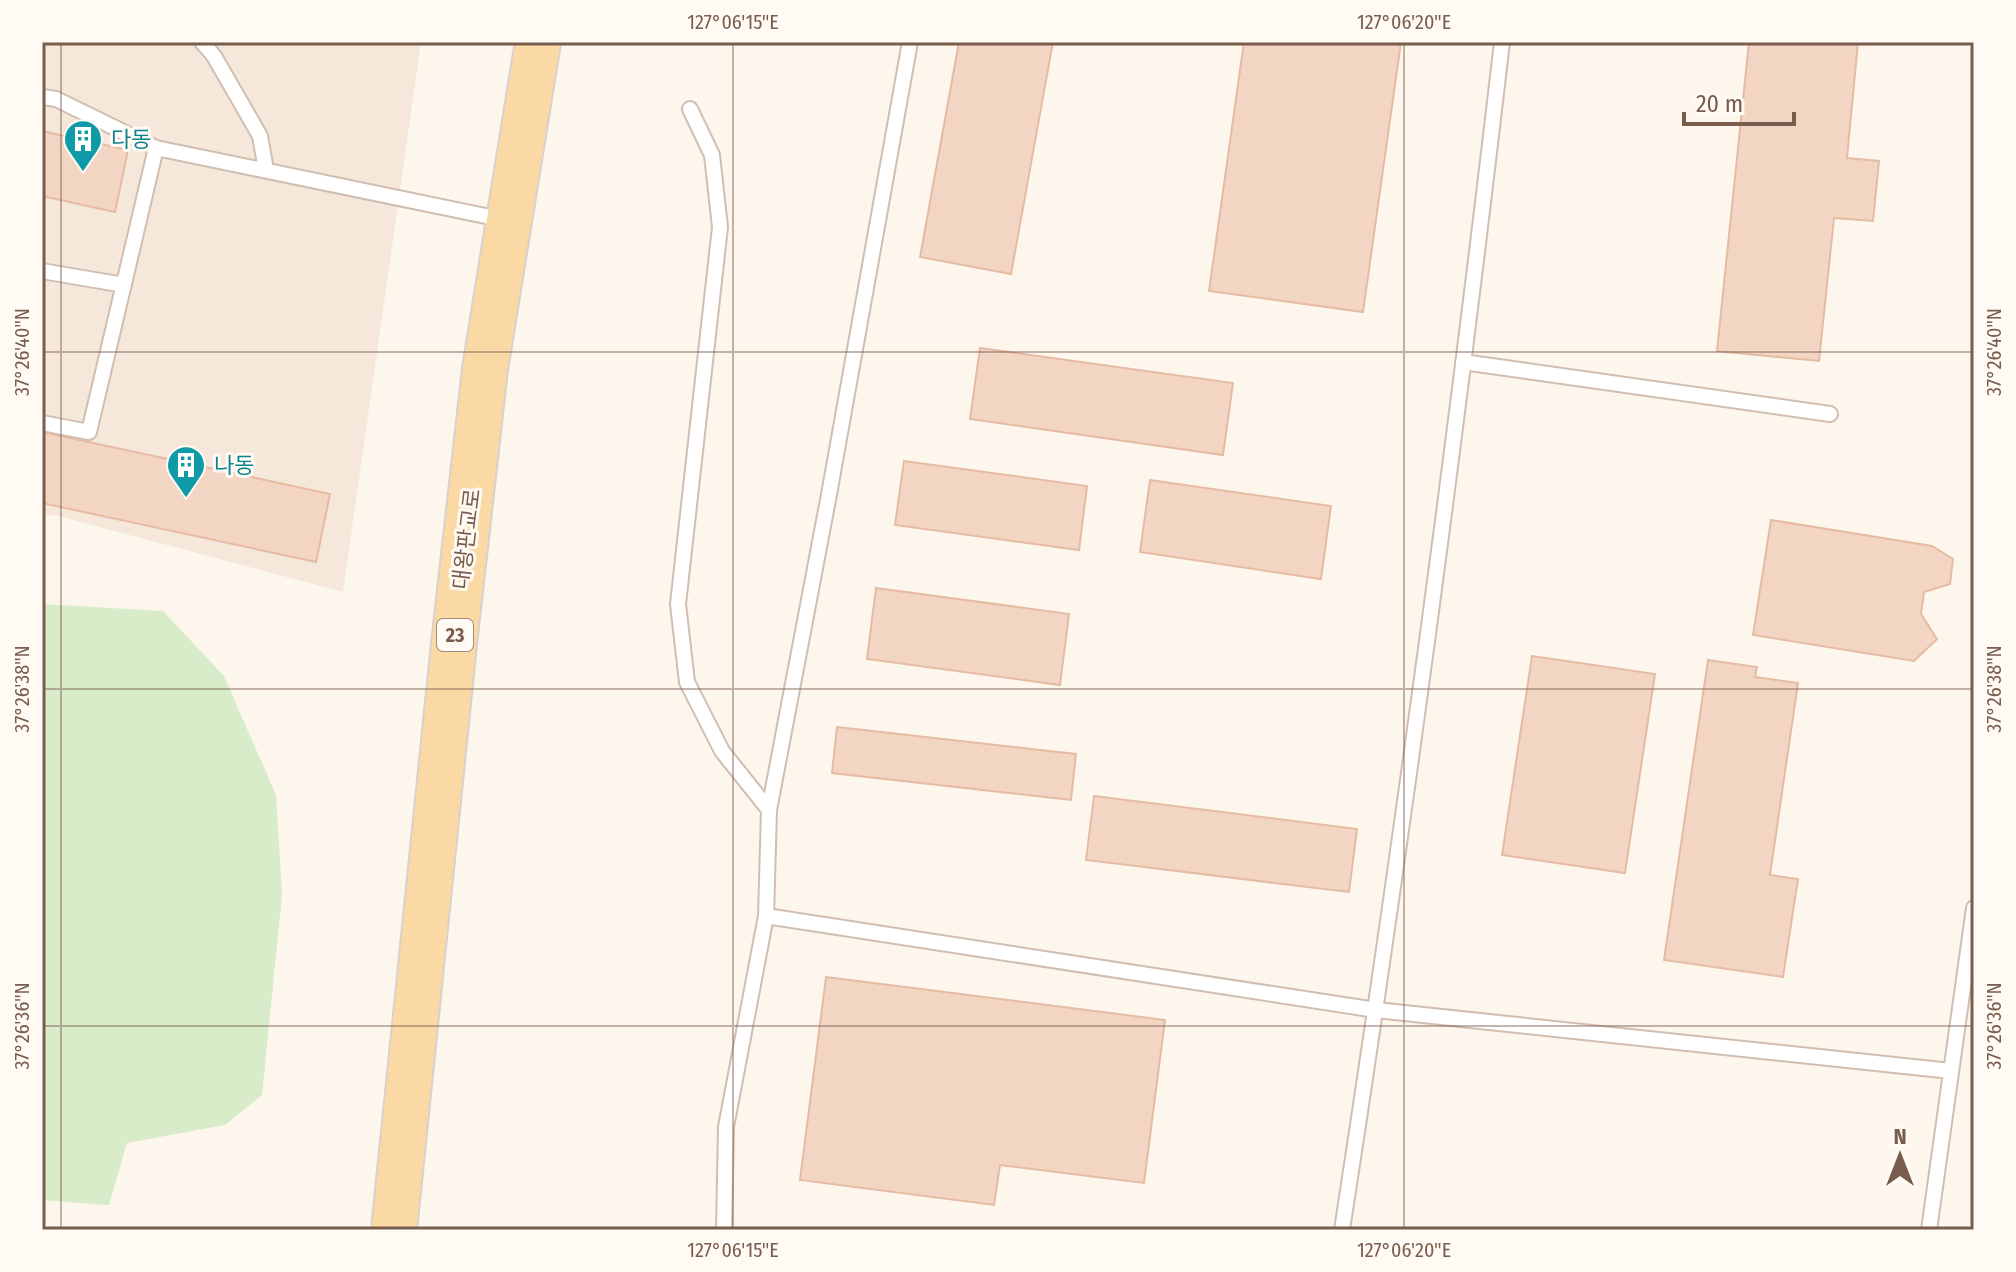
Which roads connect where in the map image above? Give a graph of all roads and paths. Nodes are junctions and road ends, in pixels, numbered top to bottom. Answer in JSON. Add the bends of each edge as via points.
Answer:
{"nodes":[{"id":1,"x":202,"y":42,"type":"edge"},
{"id":2,"x":538,"y":42,"type":"edge"},
{"id":3,"x":910,"y":42,"type":"edge"},
{"id":4,"x":1502,"y":42,"type":"edge"},
{"id":5,"x":42,"y":97,"type":"edge"},
{"id":6,"x":690,"y":109,"type":"dead end"},
{"id":7,"x":156,"y":148,"type":"junction"},
{"id":8,"x":266,"y":170,"type":"junction"},
{"id":9,"x":509,"y":221,"type":"junction"},
{"id":10,"x":42,"y":271,"type":"edge"},
{"id":11,"x":124,"y":285,"type":"junction"},
{"id":12,"x":1463,"y":362,"type":"junction"},
{"id":13,"x":1830,"y":414,"type":"dead end"},
{"id":14,"x":42,"y":423,"type":"edge"},
{"id":15,"x":769,"y":810,"type":"junction"},
{"id":16,"x":1974,"y":908,"type":"edge"},
{"id":17,"x":766,"y":916,"type":"junction"},
{"id":18,"x":1376,"y":1010,"type":"junction"},
{"id":19,"x":1951,"y":1071,"type":"junction"},
{"id":20,"x":394,"y":1230,"type":"edge"},
{"id":21,"x":724,"y":1230,"type":"edge"},
{"id":22,"x":1342,"y":1230,"type":"edge"},
{"id":23,"x":1929,"y":1230,"type":"edge"}],
"edges":[{"from":1,"to":8,"type":"lane","via":[[260,136]]},
{"from":2,"to":9,"type":"main road","name":"대왕판교로","number":"23"},
{"from":3,"to":15,"type":"lane"},
{"from":4,"to":12,"type":"lane"},
{"from":5,"to":7,"type":"lane"},
{"from":6,"to":15,"type":"lane","via":[[712,155],[720,227],[678,604],[687,682],[722,751]]},
{"from":7,"to":8,"type":"lane"},
{"from":7,"to":11,"type":"lane"},
{"from":8,"to":9,"type":"lane"},
{"from":9,"to":20,"type":"main road","name":"대왕판교로","number":"23","via":[[485,369],[455,628]]},
{"from":10,"to":11,"type":"lane"},
{"from":11,"to":14,"type":"lane","via":[[89,432]]},
{"from":12,"to":13,"type":"lane"},
{"from":12,"to":18,"type":"lane"},
{"from":15,"to":17,"type":"lane"},
{"from":16,"to":19,"type":"lane"},
{"from":17,"to":18,"type":"lane"},
{"from":17,"to":21,"type":"lane","via":[[726,1127]]},
{"from":18,"to":19,"type":"lane"},
{"from":18,"to":22,"type":"lane"},
{"from":19,"to":23,"type":"lane"}]}
